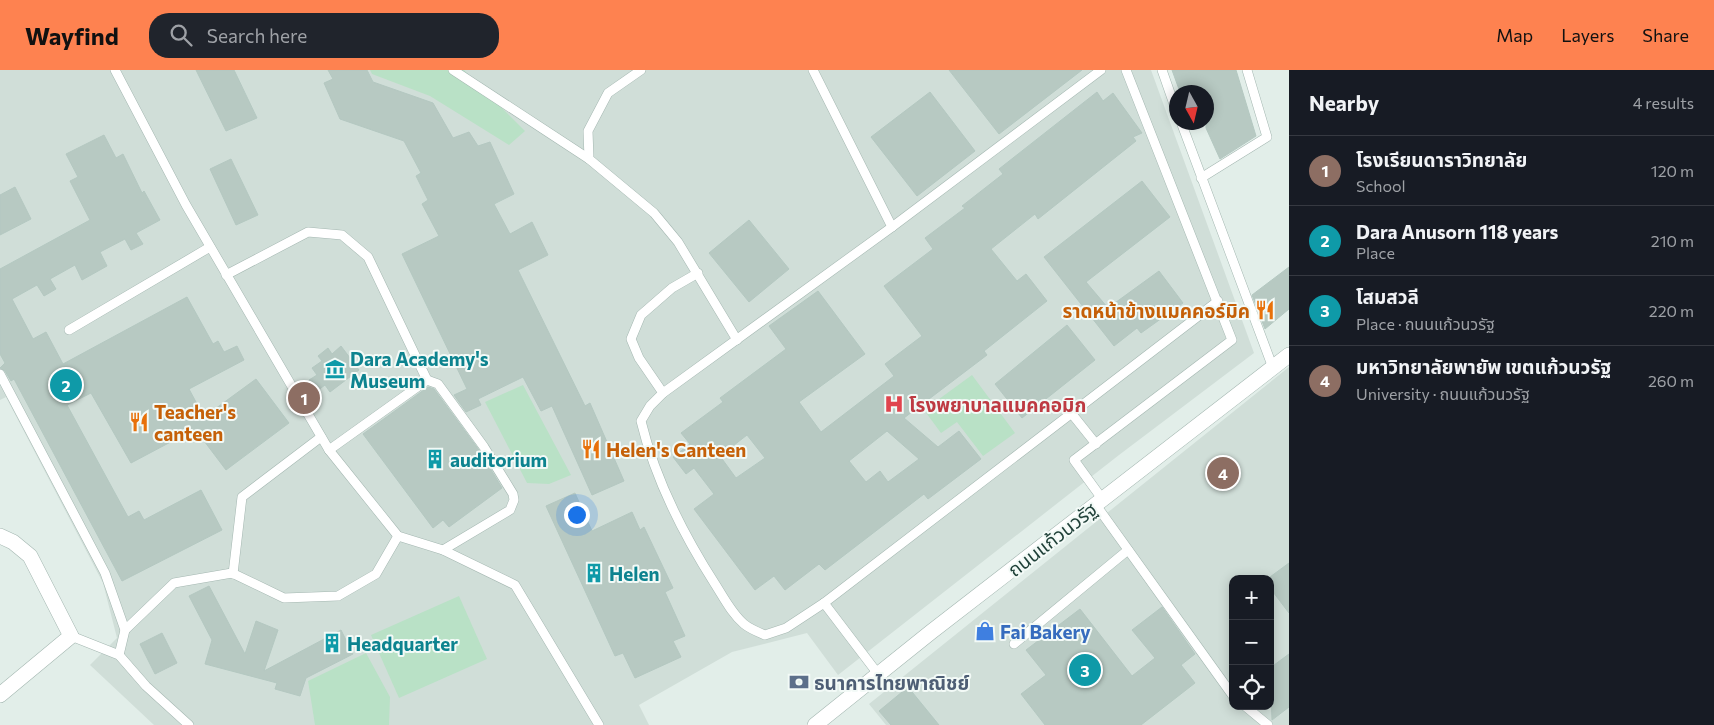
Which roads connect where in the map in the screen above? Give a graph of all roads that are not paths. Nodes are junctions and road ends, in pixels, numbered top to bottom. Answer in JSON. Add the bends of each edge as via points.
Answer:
{"nodes":[{"id":1,"x":115,"y":70,"type":"edge"},
{"id":2,"x":452,"y":70,"type":"edge"},
{"id":3,"x":641,"y":70,"type":"edge"},
{"id":4,"x":813,"y":70,"type":"edge"},
{"id":5,"x":1102,"y":70,"type":"edge"},
{"id":6,"x":1126,"y":70,"type":"edge"},
{"id":7,"x":1162,"y":70,"type":"edge"},
{"id":8,"x":1247,"y":70,"type":"edge"},
{"id":9,"x":1169,"y":90,"type":"edge"},
{"id":10,"x":1184,"y":130,"type":"edge"},
{"id":11,"x":589,"y":159,"type":"junction"},
{"id":12,"x":1201,"y":178,"type":"junction"},
{"id":13,"x":892,"y":227,"type":"junction"},
{"id":14,"x":210,"y":247,"type":"junction"},
{"id":15,"x":698,"y":273,"type":"junction"},
{"id":16,"x":226,"y":275,"type":"junction"},
{"id":17,"x":1218,"y":301,"type":"junction"},
{"id":18,"x":68,"y":330,"type":"dead end"},
{"id":19,"x":737,"y":340,"type":"junction"},
{"id":20,"x":1289,"y":355,"type":"edge"},
{"id":21,"x":1273,"y":368,"type":"junction"},
{"id":22,"x":0,"y":374,"type":"edge"},
{"id":23,"x":427,"y":380,"type":"junction"},
{"id":24,"x":663,"y":392,"type":"junction"},
{"id":25,"x":1072,"y":414,"type":"junction"},
{"id":26,"x":321,"y":437,"type":"junction"},
{"id":27,"x":1096,"y":444,"type":"junction"},
{"id":28,"x":328,"y":450,"type":"junction"},
{"id":29,"x":1100,"y":502,"type":"junction"},
{"id":30,"x":0,"y":536,"type":"edge"},
{"id":31,"x":398,"y":536,"type":"junction"},
{"id":32,"x":443,"y":550,"type":"junction"},
{"id":33,"x":1128,"y":550,"type":"junction"},
{"id":34,"x":233,"y":574,"type":"junction"},
{"id":35,"x":824,"y":603,"type":"junction"},
{"id":36,"x":125,"y":630,"type":"junction"},
{"id":37,"x":71,"y":636,"type":"junction"},
{"id":38,"x":1014,"y":644,"type":"dead end"},
{"id":39,"x":119,"y":655,"type":"junction"},
{"id":40,"x":878,"y":674,"type":"junction"},
{"id":41,"x":1229,"y":690,"type":"edge"},
{"id":42,"x":0,"y":695,"type":"edge"},
{"id":43,"x":1251,"y":710,"type":"edge"},
{"id":44,"x":190,"y":725,"type":"edge"},
{"id":45,"x":599,"y":725,"type":"edge"},
{"id":46,"x":815,"y":725,"type":"edge"},
{"id":47,"x":1268,"y":725,"type":"edge"}],
"edges":[{"from":1,"to":14,"type":"lane"},
{"from":2,"to":11,"type":"lane"},
{"from":3,"to":11,"type":"lane","via":[[608,93],[588,131]]},
{"from":4,"to":13,"type":"lane"},
{"from":5,"to":13,"type":"lane"},
{"from":6,"to":17,"type":"lane"},
{"from":7,"to":9,"type":"lane"},
{"from":8,"to":12,"type":"lane","via":[[1267,137]]},
{"from":10,"to":12,"type":"lane"},
{"from":11,"to":15,"type":"lane","via":[[654,213]]},
{"from":12,"to":21,"type":"lane"},
{"from":13,"to":19,"type":"lane"},
{"from":14,"to":16,"type":"lane"},
{"from":14,"to":18,"type":"lane"},
{"from":15,"to":19,"type":"lane"},
{"from":15,"to":24,"type":"lane","via":[[672,288],[641,314],[631,338],[639,358]]},
{"from":16,"to":23,"type":"lane","via":[[308,232],[342,235],[368,257]]},
{"from":16,"to":26,"type":"lane"},
{"from":17,"to":25,"type":"lane"},
{"from":17,"to":27,"type":"lane","via":[[1232,340]]},
{"from":19,"to":24,"type":"lane"},
{"from":20,"to":21,"type":"street","name":"ถนนแก้วนวรัฐ"},
{"from":21,"to":29,"type":"street","name":"ถนนแก้วนวรัฐ"},
{"from":22,"to":36,"type":"lane","via":[[105,573]]},
{"from":23,"to":28,"type":"lane"},
{"from":23,"to":32,"type":"lane","via":[[438,384],[478,439],[514,500],[510,510]]},
{"from":24,"to":35,"type":"lane","via":[[641,421],[648,450],[695,553],[733,613],[746,626],[765,635],[786,628]]},
{"from":25,"to":27,"type":"lane"},
{"from":25,"to":35,"type":"lane"},
{"from":26,"to":28,"type":"lane"},
{"from":26,"to":34,"type":"lane","via":[[242,497]]},
{"from":27,"to":29,"type":"lane","via":[[1074,460]]},
{"from":28,"to":31,"type":"lane"},
{"from":29,"to":33,"type":"lane"},
{"from":29,"to":40,"type":"street","name":"ถนนแก้วนวรัฐ"},
{"from":30,"to":37,"type":"street","via":[[30,556]]},
{"from":31,"to":32,"type":"lane"},
{"from":31,"to":34,"type":"lane","via":[[376,574],[338,596],[284,598]]},
{"from":32,"to":45,"type":"lane","via":[[516,585]]},
{"from":33,"to":38,"type":"lane"},
{"from":33,"to":41,"type":"lane"},
{"from":34,"to":36,"type":"lane","via":[[174,583]]},
{"from":35,"to":40,"type":"lane"},
{"from":36,"to":39,"type":"lane"},
{"from":37,"to":39,"type":"lane"},
{"from":37,"to":42,"type":"street"},
{"from":39,"to":44,"type":"lane","via":[[146,686]]},
{"from":40,"to":46,"type":"street","name":"ถนนแก้วนวรัฐ"},
{"from":43,"to":47,"type":"lane"}]}
